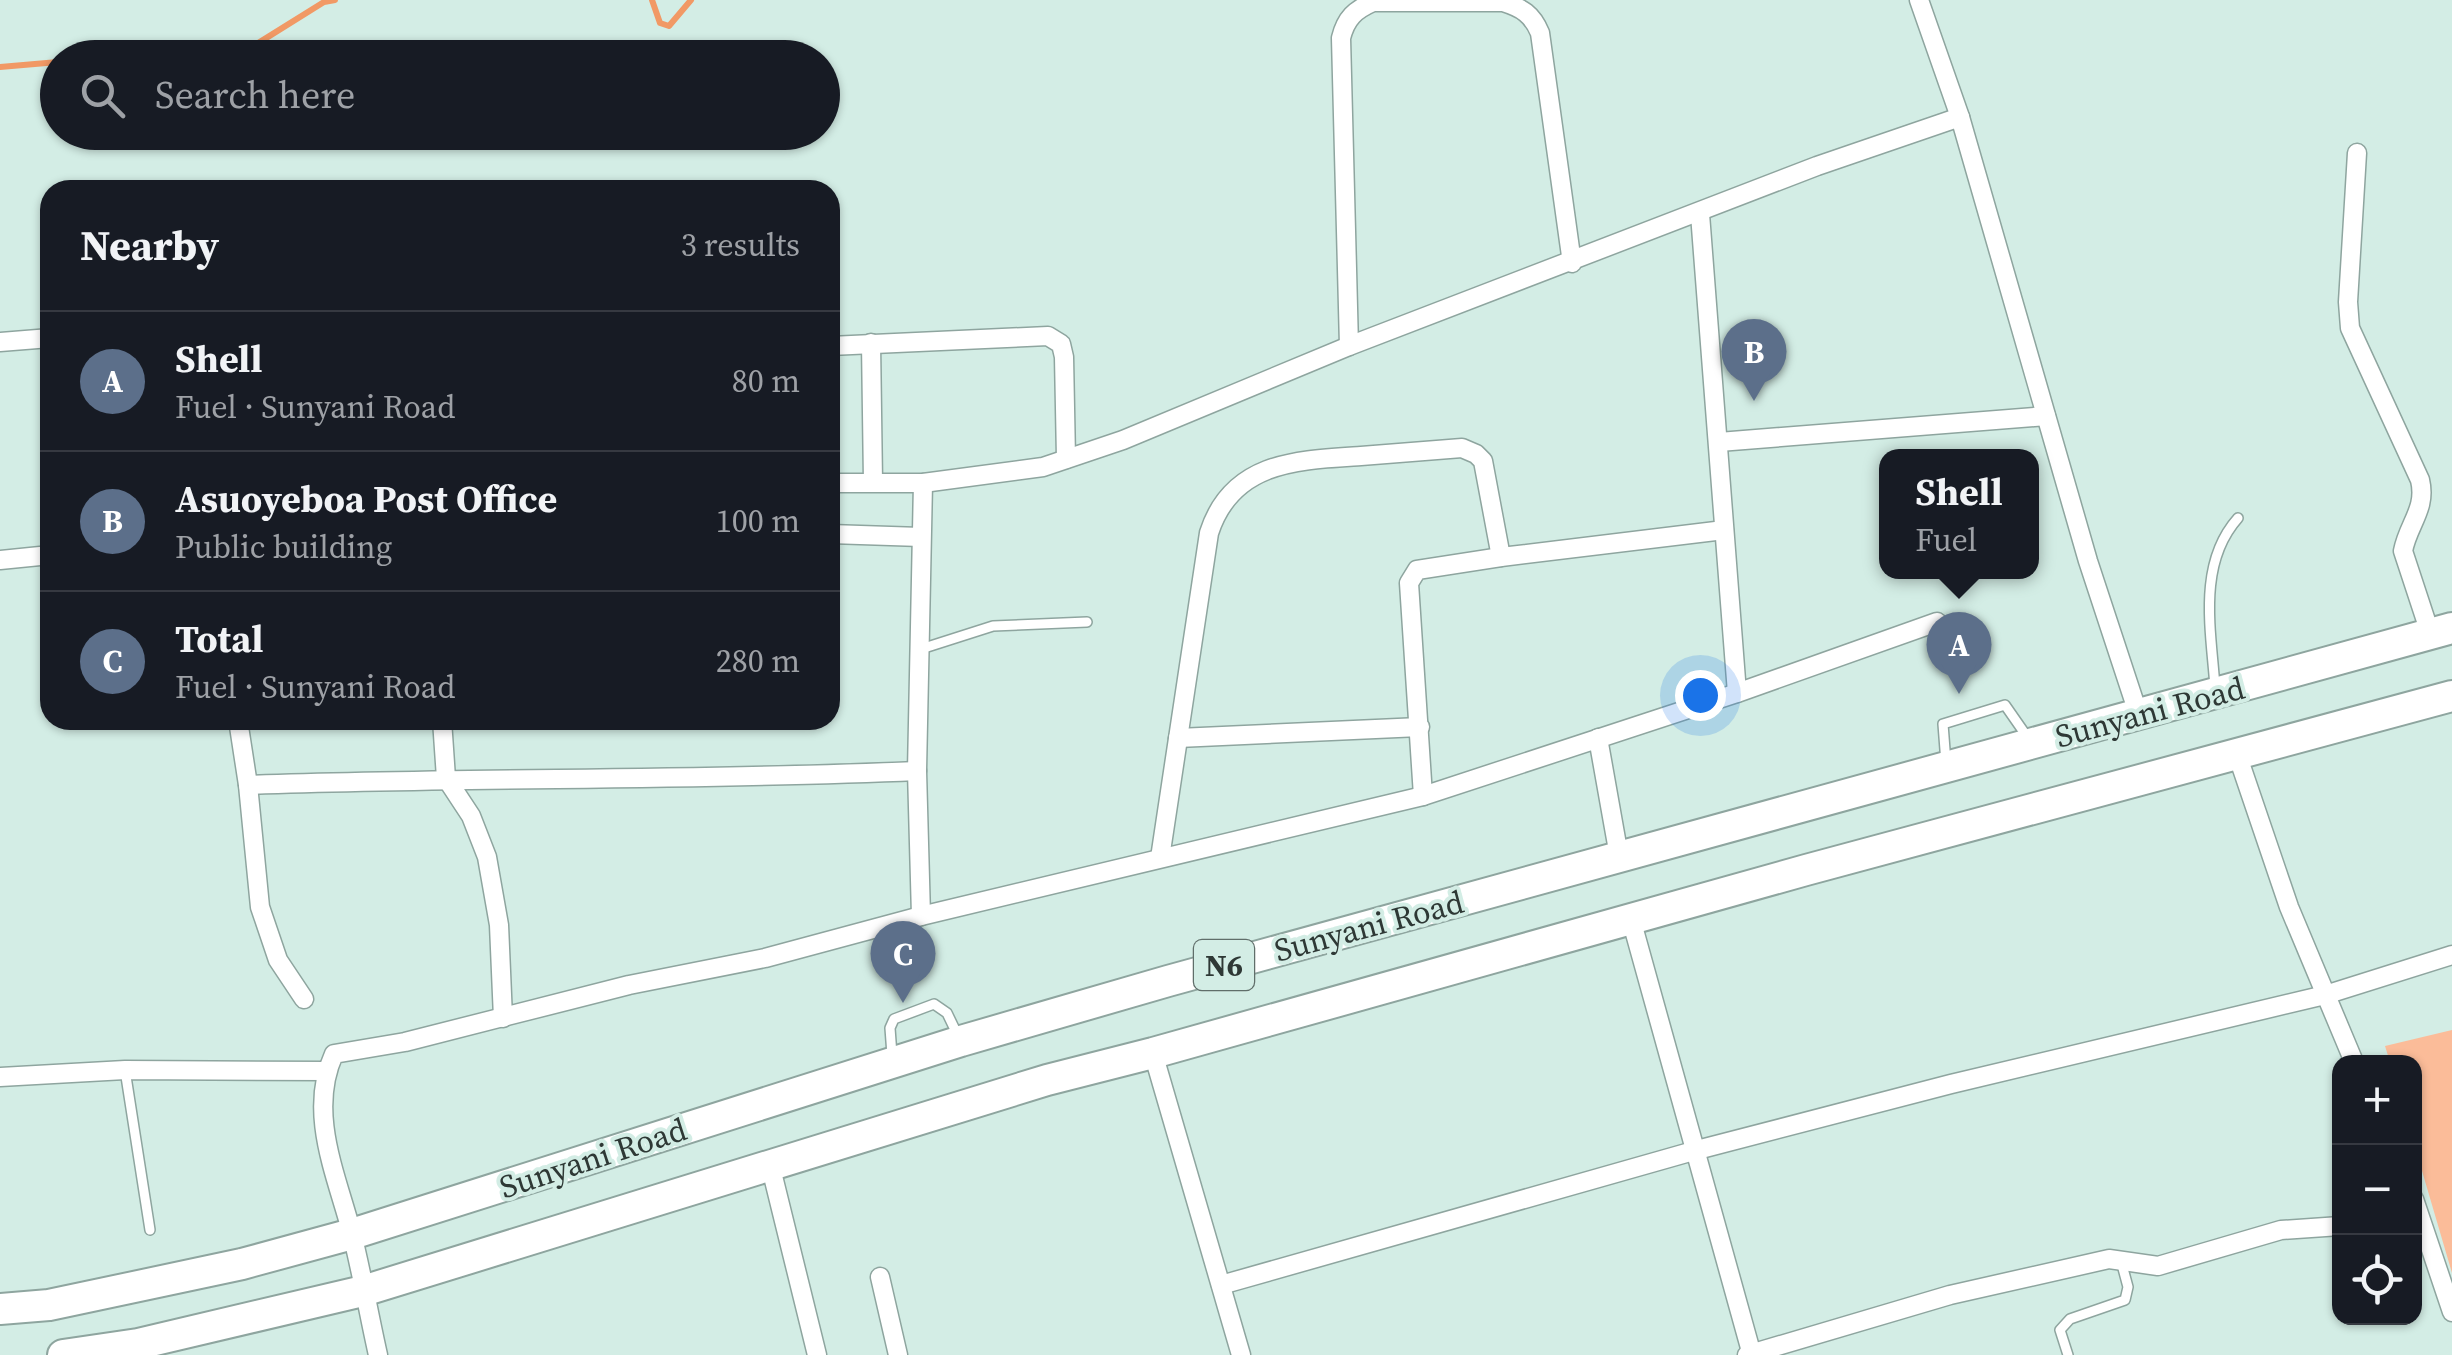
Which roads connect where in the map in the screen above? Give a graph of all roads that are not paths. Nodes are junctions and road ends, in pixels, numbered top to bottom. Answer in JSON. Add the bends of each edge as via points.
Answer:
{"nodes":[{"id":1,"x":1918,"y":0,"type":"edge"},
{"id":2,"x":1960,"y":117,"type":"junction"},
{"id":3,"x":2356,"y":153,"type":"dead end"},
{"id":4,"x":1700,"y":214,"type":"junction"},
{"id":5,"x":1572,"y":263,"type":"junction"},
{"id":6,"x":40,"y":339,"type":"edge"},
{"id":7,"x":0,"y":342,"type":"edge"},
{"id":8,"x":871,"y":343,"type":"junction"},
{"id":9,"x":840,"y":345,"type":"edge"},
{"id":10,"x":1349,"y":346,"type":"junction"},
{"id":11,"x":2046,"y":416,"type":"junction"},
{"id":12,"x":1719,"y":442,"type":"junction"},
{"id":13,"x":1066,"y":460,"type":"junction"},
{"id":14,"x":840,"y":482,"type":"edge"},
{"id":15,"x":873,"y":482,"type":"junction"},
{"id":16,"x":923,"y":483,"type":"junction"},
{"id":17,"x":2238,"y":518,"type":"dead end"},
{"id":18,"x":1724,"y":530,"type":"junction"},
{"id":19,"x":840,"y":534,"type":"edge"},
{"id":20,"x":921,"y":538,"type":"junction"},
{"id":21,"x":40,"y":555,"type":"edge"},
{"id":22,"x":1501,"y":557,"type":"junction"},
{"id":23,"x":0,"y":560,"type":"edge"},
{"id":24,"x":1086,"y":622,"type":"dead end"},
{"id":25,"x":1937,"y":622,"type":"dead end"},
{"id":26,"x":2441,"y":630,"type":"edge"},
{"id":27,"x":921,"y":649,"type":"junction"},
{"id":28,"x":1736,"y":693,"type":"junction"},
{"id":29,"x":2216,"y":694,"type":"junction"},
{"id":30,"x":2452,"y":696,"type":"edge"},
{"id":31,"x":2139,"y":716,"type":"junction"},
{"id":32,"x":1420,"y":727,"type":"junction"},
{"id":33,"x":240,"y":730,"type":"edge"},
{"id":34,"x":443,"y":730,"type":"edge"},
{"id":35,"x":1178,"y":738,"type":"junction"},
{"id":36,"x":1598,"y":738,"type":"junction"},
{"id":37,"x":2032,"y":744,"type":"junction"},
{"id":38,"x":2237,"y":754,"type":"junction"},
{"id":39,"x":1946,"y":768,"type":"junction"},
{"id":40,"x":916,"y":771,"type":"junction"},
{"id":41,"x":446,"y":778,"type":"junction"},
{"id":42,"x":248,"y":784,"type":"junction"},
{"id":43,"x":1423,"y":796,"type":"junction"},
{"id":44,"x":1619,"y":856,"type":"junction"},
{"id":45,"x":1160,"y":858,"type":"junction"},
{"id":46,"x":921,"y":916,"type":"junction"},
{"id":47,"x":1632,"y":919,"type":"junction"},
{"id":48,"x":2452,"y":955,"type":"edge"},
{"id":49,"x":2326,"y":996,"type":"junction"},
{"id":50,"x":304,"y":999,"type":"dead end"},
{"id":51,"x":503,"y":1018,"type":"junction"},
{"id":52,"x":961,"y":1041,"type":"junction"},
{"id":53,"x":1153,"y":1053,"type":"junction"},
{"id":54,"x":2351,"y":1055,"type":"edge"},
{"id":55,"x":892,"y":1063,"type":"junction"},
{"id":56,"x":125,"y":1070,"type":"junction"},
{"id":57,"x":326,"y":1071,"type":"junction"},
{"id":58,"x":0,"y":1077,"type":"edge"},
{"id":59,"x":1697,"y":1150,"type":"junction"},
{"id":60,"x":770,"y":1164,"type":"junction"},
{"id":61,"x":2422,"y":1223,"type":"edge"},
{"id":62,"x":2332,"y":1227,"type":"edge"},
{"id":63,"x":150,"y":1230,"type":"dead end"},
{"id":64,"x":352,"y":1234,"type":"junction"},
{"id":65,"x":2120,"y":1259,"type":"junction"},
{"id":66,"x":880,"y":1277,"type":"dead end"},
{"id":67,"x":1222,"y":1285,"type":"junction"},
{"id":68,"x":364,"y":1290,"type":"junction"},
{"id":69,"x":0,"y":1309,"type":"edge"},
{"id":70,"x":2452,"y":1312,"type":"edge"},
{"id":71,"x":64,"y":1355,"type":"edge"},
{"id":72,"x":378,"y":1355,"type":"edge"},
{"id":73,"x":818,"y":1355,"type":"edge"},
{"id":74,"x":898,"y":1355,"type":"edge"},
{"id":75,"x":1241,"y":1355,"type":"edge"},
{"id":76,"x":1750,"y":1355,"type":"edge"},
{"id":77,"x":2068,"y":1355,"type":"edge"}],
"edges":[{"from":1,"to":2,"type":"street"},
{"from":2,"to":4,"type":"street"},
{"from":2,"to":11,"type":"street"},
{"from":3,"to":26,"type":"street","via":[[2350,328],[2420,480],[2420,512],[2403,551]]},
{"from":4,"to":5,"type":"street"},
{"from":4,"to":12,"type":"street"},
{"from":5,"to":10,"type":"street"},
{"from":5,"to":10,"type":"street","via":[[1534,19],[1504,2],[1373,2],[1357,9],[1341,38]]},
{"from":6,"to":7,"type":"street"},
{"from":8,"to":9,"type":"street"},
{"from":8,"to":13,"type":"street","via":[[1048,336],[1061,344],[1064,357]]},
{"from":8,"to":15,"type":"street"},
{"from":10,"to":13,"type":"street"},
{"from":11,"to":12,"type":"street"},
{"from":11,"to":31,"type":"street"},
{"from":12,"to":18,"type":"street"},
{"from":13,"to":16,"type":"street"},
{"from":14,"to":15,"type":"street"},
{"from":15,"to":16,"type":"street"},
{"from":16,"to":20,"type":"street"},
{"from":17,"to":29,"type":"lane","via":[[2224,534],[2209,581]]},
{"from":18,"to":22,"type":"street"},
{"from":18,"to":28,"type":"street"},
{"from":19,"to":20,"type":"street"},
{"from":20,"to":27,"type":"street"},
{"from":21,"to":23,"type":"street"},
{"from":22,"to":32,"type":"street","via":[[1412,575]]},
{"from":22,"to":35,"type":"street","via":[[1482,461],[1462,448],[1296,460],[1256,474],[1223,501],[1209,533]]},
{"from":24,"to":27,"type":"lane","via":[[992,626]]},
{"from":25,"to":28,"type":"street"},
{"from":26,"to":29,"type":"main road","name":"Sunyani Road","number":"N6"},
{"from":27,"to":40,"type":"street"},
{"from":28,"to":36,"type":"street"},
{"from":29,"to":31,"type":"main road","name":"Sunyani Road","number":"N6"},
{"from":30,"to":38,"type":"main road","number":"N6"},
{"from":31,"to":37,"type":"main road","name":"Sunyani Road","number":"N6"},
{"from":32,"to":35,"type":"street"},
{"from":32,"to":43,"type":"street"},
{"from":33,"to":42,"type":"street"},
{"from":34,"to":41,"type":"street"},
{"from":35,"to":45,"type":"street"},
{"from":36,"to":43,"type":"street"},
{"from":36,"to":44,"type":"street"},
{"from":37,"to":39,"type":"main road","name":"Sunyani Road","number":"N6"},
{"from":37,"to":39,"type":"lane","via":[[2006,705],[1942,724]]},
{"from":38,"to":47,"type":"main road","number":"N6"},
{"from":38,"to":49,"type":"street"},
{"from":39,"to":44,"type":"main road","name":"Sunyani Road","number":"N6"},
{"from":40,"to":41,"type":"street"},
{"from":40,"to":46,"type":"street"},
{"from":41,"to":42,"type":"street"},
{"from":41,"to":51,"type":"street","via":[[487,856],[499,924]]},
{"from":42,"to":50,"type":"street","via":[[260,907],[278,960]]},
{"from":43,"to":45,"type":"street"},
{"from":44,"to":52,"type":"main road","name":"Sunyani Road","number":"N6"},
{"from":45,"to":46,"type":"street"},
{"from":46,"to":51,"type":"street"},
{"from":47,"to":53,"type":"main road","number":"N6"},
{"from":47,"to":59,"type":"street"},
{"from":48,"to":49,"type":"street"},
{"from":49,"to":54,"type":"street"},
{"from":49,"to":59,"type":"street"},
{"from":51,"to":57,"type":"street","via":[[334,1054]]},
{"from":52,"to":55,"type":"main road","name":"Sunyani Road","number":"N6"},
{"from":52,"to":55,"type":"lane","via":[[941,1006],[902,1013],[890,1028]]},
{"from":53,"to":60,"type":"main road","number":"N6"},
{"from":53,"to":67,"type":"street"},
{"from":55,"to":64,"type":"main road","name":"Sunyani Road","number":"N6"},
{"from":56,"to":57,"type":"street"},
{"from":56,"to":58,"type":"street"},
{"from":56,"to":63,"type":"lane"},
{"from":57,"to":64,"type":"street","via":[[331,1165]]},
{"from":59,"to":67,"type":"street"},
{"from":59,"to":76,"type":"street"},
{"from":60,"to":68,"type":"main road","number":"N6"},
{"from":60,"to":73,"type":"street"},
{"from":61,"to":70,"type":"street"},
{"from":62,"to":65,"type":"street","via":[[2281,1230],[2158,1266]]},
{"from":64,"to":68,"type":"street"},
{"from":64,"to":69,"type":"main road","name":"Sunyani Road","number":"N6","via":[[242,1264]]},
{"from":65,"to":76,"type":"street","via":[[1950,1295]]},
{"from":65,"to":77,"type":"lane","via":[[2128,1287],[2124,1300],[2070,1319],[2060,1330]]},
{"from":66,"to":74,"type":"street"},
{"from":67,"to":75,"type":"street"},
{"from":68,"to":71,"type":"main road","number":"N6"},
{"from":68,"to":72,"type":"street"}]}
